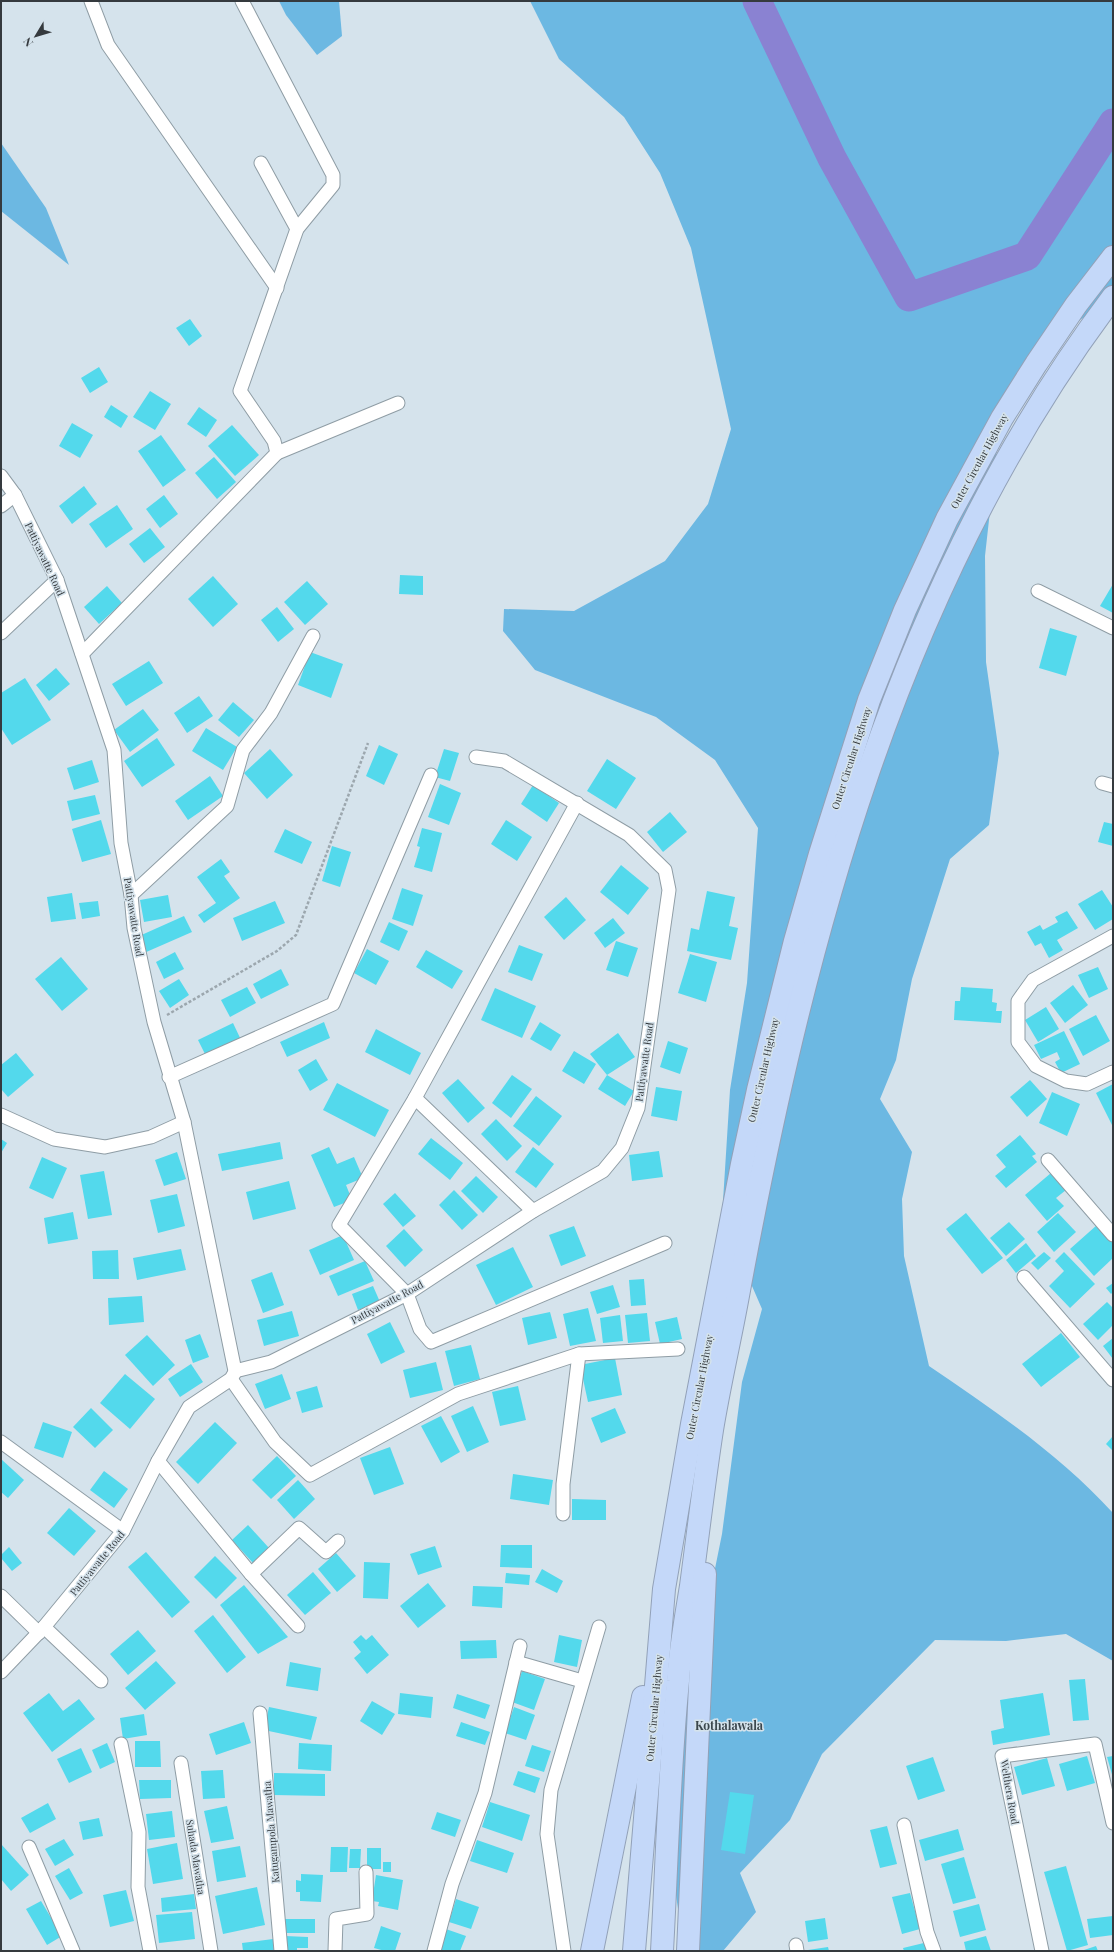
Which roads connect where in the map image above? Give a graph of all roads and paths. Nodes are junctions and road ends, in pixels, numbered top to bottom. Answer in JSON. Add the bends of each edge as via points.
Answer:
{"nodes":[{"id":1,"x":91,"y":1,"type":"edge"},
{"id":2,"x":242,"y":1,"type":"edge"},
{"id":3,"x":261,"y":163,"type":"dead end"},
{"id":4,"x":297,"y":229,"type":"junction"},
{"id":5,"x":1113,"y":257,"type":"edge"},
{"id":6,"x":277,"y":288,"type":"junction"},
{"id":7,"x":1113,"y":297,"type":"edge"},
{"id":8,"x":398,"y":404,"type":"dead end"},
{"id":9,"x":277,"y":453,"type":"junction"},
{"id":10,"x":1,"y":476,"type":"edge"},
{"id":11,"x":15,"y":495,"type":"junction"},
{"id":12,"x":1,"y":506,"type":"edge"},
{"id":13,"x":57,"y":580,"type":"junction"},
{"id":14,"x":1038,"y":591,"type":"dead end"},
{"id":15,"x":1113,"y":628,"type":"edge"},
{"id":16,"x":1,"y":633,"type":"edge"},
{"id":17,"x":313,"y":636,"type":"dead end"},
{"id":18,"x":82,"y":654,"type":"junction"},
{"id":19,"x":368,"y":743,"type":"dead end"},
{"id":20,"x":476,"y":757,"type":"dead end"},
{"id":21,"x":431,"y":775,"type":"dead end"},
{"id":22,"x":577,"y":803,"type":"junction"},
{"id":23,"x":131,"y":894,"type":"junction"},
{"id":24,"x":1113,"y":936,"type":"edge"},
{"id":25,"x":154,"y":1022,"type":"junction"},
{"id":26,"x":1113,"y":1072,"type":"edge"},
{"id":27,"x":169,"y":1077,"type":"junction"},
{"id":28,"x":415,"y":1098,"type":"junction"},
{"id":29,"x":1,"y":1115,"type":"edge"},
{"id":30,"x":184,"y":1122,"type":"junction"},
{"id":31,"x":1048,"y":1160,"type":"dead end"},
{"id":32,"x":533,"y":1211,"type":"junction"},
{"id":33,"x":1113,"y":1235,"type":"edge"},
{"id":34,"x":665,"y":1243,"type":"dead end"},
{"id":35,"x":1024,"y":1277,"type":"dead end"},
{"id":36,"x":407,"y":1294,"type":"junction"},
{"id":37,"x":678,"y":1348,"type":"dead end"},
{"id":38,"x":580,"y":1354,"type":"junction"},
{"id":39,"x":233,"y":1375,"type":"junction"},
{"id":40,"x":1113,"y":1380,"type":"edge"},
{"id":41,"x":712,"y":1428,"type":"junction"},
{"id":42,"x":1,"y":1442,"type":"edge"},
{"id":43,"x":158,"y":1461,"type":"junction"},
{"id":44,"x":563,"y":1514,"type":"dead end"},
{"id":45,"x":123,"y":1532,"type":"junction"},
{"id":46,"x":338,"y":1541,"type":"dead end"},
{"id":47,"x":251,"y":1574,"type":"junction"},
{"id":48,"x":664,"y":1589,"type":"junction"},
{"id":49,"x":1,"y":1596,"type":"edge"},
{"id":50,"x":298,"y":1626,"type":"dead end"},
{"id":51,"x":599,"y":1627,"type":"dead end"},
{"id":52,"x":42,"y":1630,"type":"junction"},
{"id":53,"x":520,"y":1646,"type":"dead end"},
{"id":54,"x":516,"y":1662,"type":"junction"},
{"id":55,"x":1,"y":1672,"type":"edge"},
{"id":56,"x":101,"y":1681,"type":"dead end"},
{"id":57,"x":582,"y":1681,"type":"junction"},
{"id":58,"x":260,"y":1713,"type":"dead end"},
{"id":59,"x":121,"y":1744,"type":"dead end"},
{"id":60,"x":182,"y":1763,"type":"dead end"},
{"id":61,"x":1113,"y":1823,"type":"edge"},
{"id":62,"x":904,"y":1825,"type":"dead end"},
{"id":63,"x":30,"y":1847,"type":"dead end"},
{"id":64,"x":366,"y":1872,"type":"dead end"},
{"id":65,"x":73,"y":1951,"type":"edge"},
{"id":66,"x":150,"y":1951,"type":"edge"},
{"id":67,"x":211,"y":1951,"type":"edge"},
{"id":68,"x":281,"y":1951,"type":"edge"},
{"id":69,"x":335,"y":1951,"type":"edge"},
{"id":70,"x":434,"y":1951,"type":"edge"},
{"id":71,"x":564,"y":1951,"type":"edge"},
{"id":72,"x":592,"y":1951,"type":"edge"},
{"id":73,"x":634,"y":1951,"type":"edge"},
{"id":74,"x":662,"y":1951,"type":"edge"},
{"id":75,"x":688,"y":1951,"type":"edge"},
{"id":76,"x":934,"y":1951,"type":"edge"},
{"id":77,"x":1042,"y":1951,"type":"edge"}],
"edges":[{"from":1,"to":6,"type":"street","via":[[108,45]]},
{"from":2,"to":4,"type":"street","via":[[333,175],[333,184]]},
{"from":3,"to":4,"type":"street"},
{"from":4,"to":6,"type":"street"},
{"from":5,"to":48,"type":"highway","name":"Outer Circular Highway","via":[[1076,305],[1002,418],[941,533],[905,610],[870,700],[795,941],[758,1090],[692,1424]]},
{"from":6,"to":9,"type":"street","via":[[240,391],[274,441]]},
{"from":7,"to":41,"type":"highway","name":"Outer Circular Highway","via":[[1056,378],[970,527],[927,619],[865,780],[814,950],[777,1097]]},
{"from":8,"to":9,"type":"street"},
{"from":9,"to":18,"type":"street"},
{"from":10,"to":11,"type":"street","name":"Pattiyawatte Road"},
{"from":11,"to":12,"type":"street"},
{"from":11,"to":13,"type":"street","name":"Pattiyawatte Road"},
{"from":13,"to":16,"type":"street"},
{"from":13,"to":18,"type":"street","name":"Pattiyawatte Road"},
{"from":14,"to":15,"type":"street"},
{"from":17,"to":23,"type":"street","via":[[272,713],[243,750],[227,806]]},
{"from":18,"to":23,"type":"street","name":"Pattiyawatte Road","via":[[114,750],[120,843]]},
{"from":19,"to":25,"type":"path","via":[[296,935],[277,951]]},
{"from":20,"to":22,"type":"street","name":"Pattiyawatte Road","via":[[504,761]]},
{"from":21,"to":27,"type":"street","via":[[333,1004]]},
{"from":22,"to":28,"type":"street"},
{"from":22,"to":32,"type":"street","name":"Pattiyawatte Road","via":[[629,835],[665,870],[669,890],[638,1108],[622,1148],[603,1171]]},
{"from":23,"to":25,"type":"street","name":"Pattiyawatte Road","via":[[134,928]]},
{"from":24,"to":26,"type":"street","via":[[1033,980],[1018,1001],[1018,1042],[1036,1066],[1066,1081],[1087,1084]]},
{"from":25,"to":27,"type":"street","name":"Pattiyawatte Road"},
{"from":27,"to":30,"type":"street","name":"Pattiyawatte Road"},
{"from":28,"to":32,"type":"street"},
{"from":28,"to":36,"type":"street","via":[[339,1225]]},
{"from":29,"to":30,"type":"street","via":[[54,1139],[105,1147],[151,1137]]},
{"from":30,"to":39,"type":"street","name":"Pattiyawatte Road"},
{"from":31,"to":33,"type":"street"},
{"from":32,"to":36,"type":"street","name":"Pattiyawatte Road"},
{"from":34,"to":36,"type":"street","via":[[431,1342],[420,1329]]},
{"from":35,"to":40,"type":"street"},
{"from":36,"to":39,"type":"street","name":"Pattiyawatte Road","via":[[271,1362]]},
{"from":37,"to":38,"type":"street"},
{"from":38,"to":39,"type":"street","via":[[458,1394],[310,1475],[275,1442]]},
{"from":38,"to":44,"type":"street","via":[[563,1484]]},
{"from":39,"to":43,"type":"street","name":"Pattiyawatte Road","via":[[189,1407]]},
{"from":41,"to":74,"type":"highway","name":"Outer Circular Highway","via":[[678,1679]]},
{"from":41,"to":75,"type":"highway"},
{"from":42,"to":45,"type":"street"},
{"from":43,"to":45,"type":"street","name":"Pattiyawatte Road"},
{"from":43,"to":47,"type":"street"},
{"from":45,"to":52,"type":"street","name":"Pattiyawatte Road"},
{"from":46,"to":47,"type":"street","via":[[326,1552],[299,1528]]},
{"from":47,"to":50,"type":"street"},
{"from":48,"to":72,"type":"highway"},
{"from":48,"to":73,"type":"highway","name":"Outer Circular Highway"},
{"from":49,"to":52,"type":"street"},
{"from":51,"to":57,"type":"street"},
{"from":52,"to":55,"type":"street","name":"Pattiyawatte Road"},
{"from":52,"to":56,"type":"street"},
{"from":53,"to":54,"type":"street"},
{"from":54,"to":57,"type":"street"},
{"from":54,"to":70,"type":"street","via":[[485,1793],[452,1884]]},
{"from":57,"to":71,"type":"street","via":[[551,1790],[547,1834]]},
{"from":58,"to":68,"type":"street","name":"Katugampola Mawatha"},
{"from":59,"to":66,"type":"street","via":[[139,1832],[138,1887]]},
{"from":60,"to":67,"type":"street","name":"Suhada Mawatha"},
{"from":61,"to":77,"type":"street","name":"Welthera Road","via":[[1095,1744],[1002,1756]]},
{"from":62,"to":76,"type":"street","via":[[927,1932]]},
{"from":63,"to":65,"type":"street"},
{"from":64,"to":69,"type":"street","via":[[367,1914],[336,1919]]}]}
